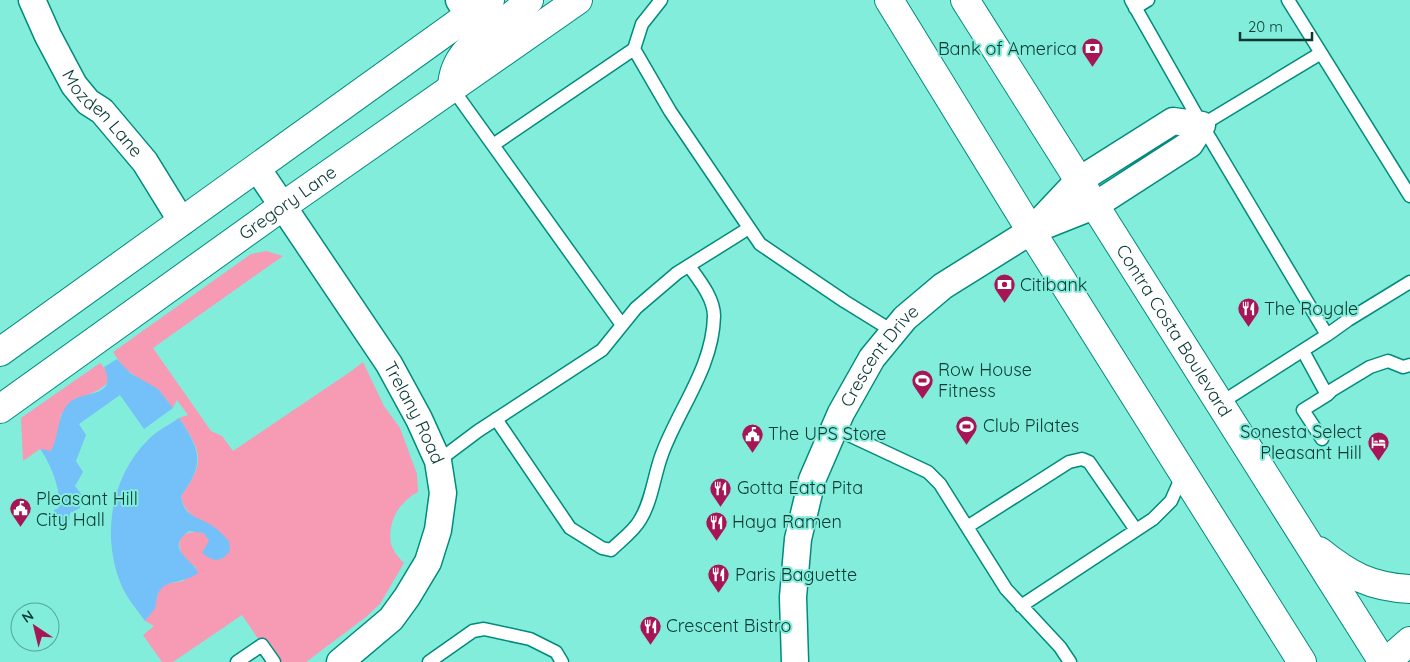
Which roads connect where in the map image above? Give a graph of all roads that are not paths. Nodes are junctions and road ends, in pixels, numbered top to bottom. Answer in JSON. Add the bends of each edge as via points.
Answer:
{"nodes":[{"id":1,"x":32,"y":0,"type":"edge"},
{"id":2,"x":529,"y":0,"type":"edge"},
{"id":3,"x":578,"y":0,"type":"edge"},
{"id":4,"x":660,"y":0,"type":"edge"},
{"id":5,"x":889,"y":0,"type":"edge"},
{"id":6,"x":965,"y":0,"type":"edge"},
{"id":7,"x":1148,"y":0,"type":"edge"},
{"id":8,"x":1288,"y":0,"type":"edge"},
{"id":9,"x":1133,"y":4,"type":"edge"},
{"id":10,"x":472,"y":5,"type":"edge"},
{"id":11,"x":634,"y":49,"type":"junction"},
{"id":12,"x":1321,"y":53,"type":"junction"},
{"id":13,"x":452,"y":88,"type":"junction"},
{"id":14,"x":1202,"y":125,"type":"junction"},
{"id":15,"x":493,"y":145,"type":"junction"},
{"id":16,"x":257,"y":168,"type":"junction"},
{"id":17,"x":1078,"y":180,"type":"junction"},
{"id":18,"x":1410,"y":196,"type":"edge"},
{"id":19,"x":283,"y":206,"type":"junction"},
{"id":20,"x":1094,"y":206,"type":"junction"},
{"id":21,"x":182,"y":222,"type":"junction"},
{"id":22,"x":749,"y":228,"type":"junction"},
{"id":23,"x":1031,"y":231,"type":"junction"},
{"id":24,"x":689,"y":266,"type":"junction"},
{"id":25,"x":1410,"y":282,"type":"edge"},
{"id":26,"x":622,"y":325,"type":"junction"},
{"id":27,"x":894,"y":332,"type":"junction"},
{"id":28,"x":1327,"y":334,"type":"junction"},
{"id":29,"x":1303,"y":351,"type":"junction"},
{"id":30,"x":0,"y":352,"type":"edge"},
{"id":31,"x":1410,"y":365,"type":"edge"},
{"id":32,"x":1327,"y":394,"type":"junction"},
{"id":33,"x":1219,"y":404,"type":"junction"},
{"id":34,"x":0,"y":409,"type":"edge"},
{"id":35,"x":496,"y":419,"type":"junction"},
{"id":36,"x":834,"y":428,"type":"junction"},
{"id":37,"x":1322,"y":439,"type":"dead end"},
{"id":38,"x":438,"y":461,"type":"junction"},
{"id":39,"x":1184,"y":472,"type":"junction"},
{"id":40,"x":967,"y":527,"type":"junction"},
{"id":41,"x":1136,"y":530,"type":"junction"},
{"id":42,"x":1303,"y":538,"type":"junction"},
{"id":43,"x":1410,"y":588,"type":"edge"},
{"id":44,"x":1021,"y":606,"type":"junction"},
{"id":45,"x":1410,"y":641,"type":"edge"},
{"id":46,"x":237,"y":662,"type":"edge"},
{"id":47,"x":274,"y":662,"type":"edge"},
{"id":48,"x":340,"y":662,"type":"edge"},
{"id":49,"x":428,"y":662,"type":"edge"},
{"id":50,"x":562,"y":662,"type":"edge"},
{"id":51,"x":795,"y":662,"type":"edge"},
{"id":52,"x":1070,"y":662,"type":"edge"},
{"id":53,"x":1302,"y":662,"type":"edge"},
{"id":54,"x":1385,"y":662,"type":"edge"}],
"edges":[{"from":1,"to":21,"type":"street","name":"Mozden Lane","via":[[74,85],[88,102],[102,111],[145,162]]},
{"from":2,"to":13,"type":"main road","via":[[475,42],[460,59],[452,74]]},
{"from":3,"to":13,"type":"main road","name":"Gregory Lane"},
{"from":4,"to":11,"type":"lane","via":[[642,24]]},
{"from":5,"to":23,"type":"main road"},
{"from":6,"to":17,"type":"main road","name":"Contra Costa Boulevard"},
{"from":7,"to":9,"type":"lane"},
{"from":8,"to":12,"type":"lane"},
{"from":9,"to":14,"type":"lane"},
{"from":10,"to":16,"type":"main road"},
{"from":11,"to":15,"type":"lane"},
{"from":11,"to":22,"type":"lane","via":[[675,118]]},
{"from":12,"to":14,"type":"lane"},
{"from":12,"to":18,"type":"lane"},
{"from":13,"to":15,"type":"lane"},
{"from":13,"to":19,"type":"main road","name":"Gregory Lane"},
{"from":14,"to":17,"type":"street","via":[[1173,121]]},
{"from":14,"to":20,"type":"street","name":"Crescent Drive","via":[[1190,144]]},
{"from":14,"to":28,"type":"lane"},
{"from":15,"to":26,"type":"lane"},
{"from":16,"to":19,"type":"street","name":"Trelany Road"},
{"from":16,"to":21,"type":"main road"},
{"from":17,"to":20,"type":"main road","name":"Contra Costa Boulevard"},
{"from":17,"to":23,"type":"street"},
{"from":19,"to":34,"type":"main road","name":"Gregory Lane"},
{"from":19,"to":38,"type":"street","name":"Trelany Road","via":[[389,364]]},
{"from":20,"to":23,"type":"street","name":"Crescent Drive"},
{"from":20,"to":33,"type":"main road","name":"Contra Costa Boulevard"},
{"from":21,"to":30,"type":"main road"},
{"from":22,"to":24,"type":"lane"},
{"from":22,"to":27,"type":"lane","via":[[760,244]]},
{"from":23,"to":27,"type":"street","name":"Crescent Drive","via":[[943,286],[905,318]]},
{"from":23,"to":39,"type":"main road"},
{"from":24,"to":26,"type":"lane","via":[[636,308]]},
{"from":24,"to":35,"type":"lane","via":[[706,288],[714,314],[712,342],[661,455],[640,520],[611,550],[570,528]]},
{"from":25,"to":28,"type":"lane"},
{"from":26,"to":35,"type":"lane","via":[[602,350]]},
{"from":27,"to":36,"type":"street","name":"Crescent Drive","via":[[872,358]]},
{"from":28,"to":29,"type":"lane"},
{"from":29,"to":32,"type":"lane"},
{"from":29,"to":33,"type":"lane"},
{"from":31,"to":32,"type":"lane","via":[[1403,367],[1388,361],[1370,366]]},
{"from":32,"to":37,"type":"lane","via":[[1304,410]]},
{"from":33,"to":42,"type":"main road","name":"Contra Costa Boulevard"},
{"from":35,"to":38,"type":"lane"},
{"from":36,"to":40,"type":"lane","via":[[928,472],[940,484]]},
{"from":36,"to":51,"type":"street","name":"Crescent Drive","via":[[812,480],[798,539],[792,597]]},
{"from":38,"to":48,"type":"street","name":"Trelany Road","via":[[443,493],[438,530],[428,562],[391,619]]},
{"from":39,"to":41,"type":"lane","via":[[1171,501]]},
{"from":39,"to":53,"type":"main road"},
{"from":40,"to":41,"type":"lane","via":[[1070,462],[1082,459],[1089,462]]},
{"from":40,"to":44,"type":"lane","via":[[1006,589]]},
{"from":41,"to":44,"type":"lane"},
{"from":42,"to":43,"type":"main road","via":[[1344,570],[1369,582],[1391,588]]},
{"from":42,"to":54,"type":"main road","name":"Contra Costa Boulevard"},
{"from":44,"to":52,"type":"lane"},
{"from":45,"to":54,"type":"main road"},
{"from":46,"to":47,"type":"lane","via":[[262,645]]},
{"from":49,"to":50,"type":"lane","via":[[473,631],[484,629],[530,639],[556,652]]}]}
